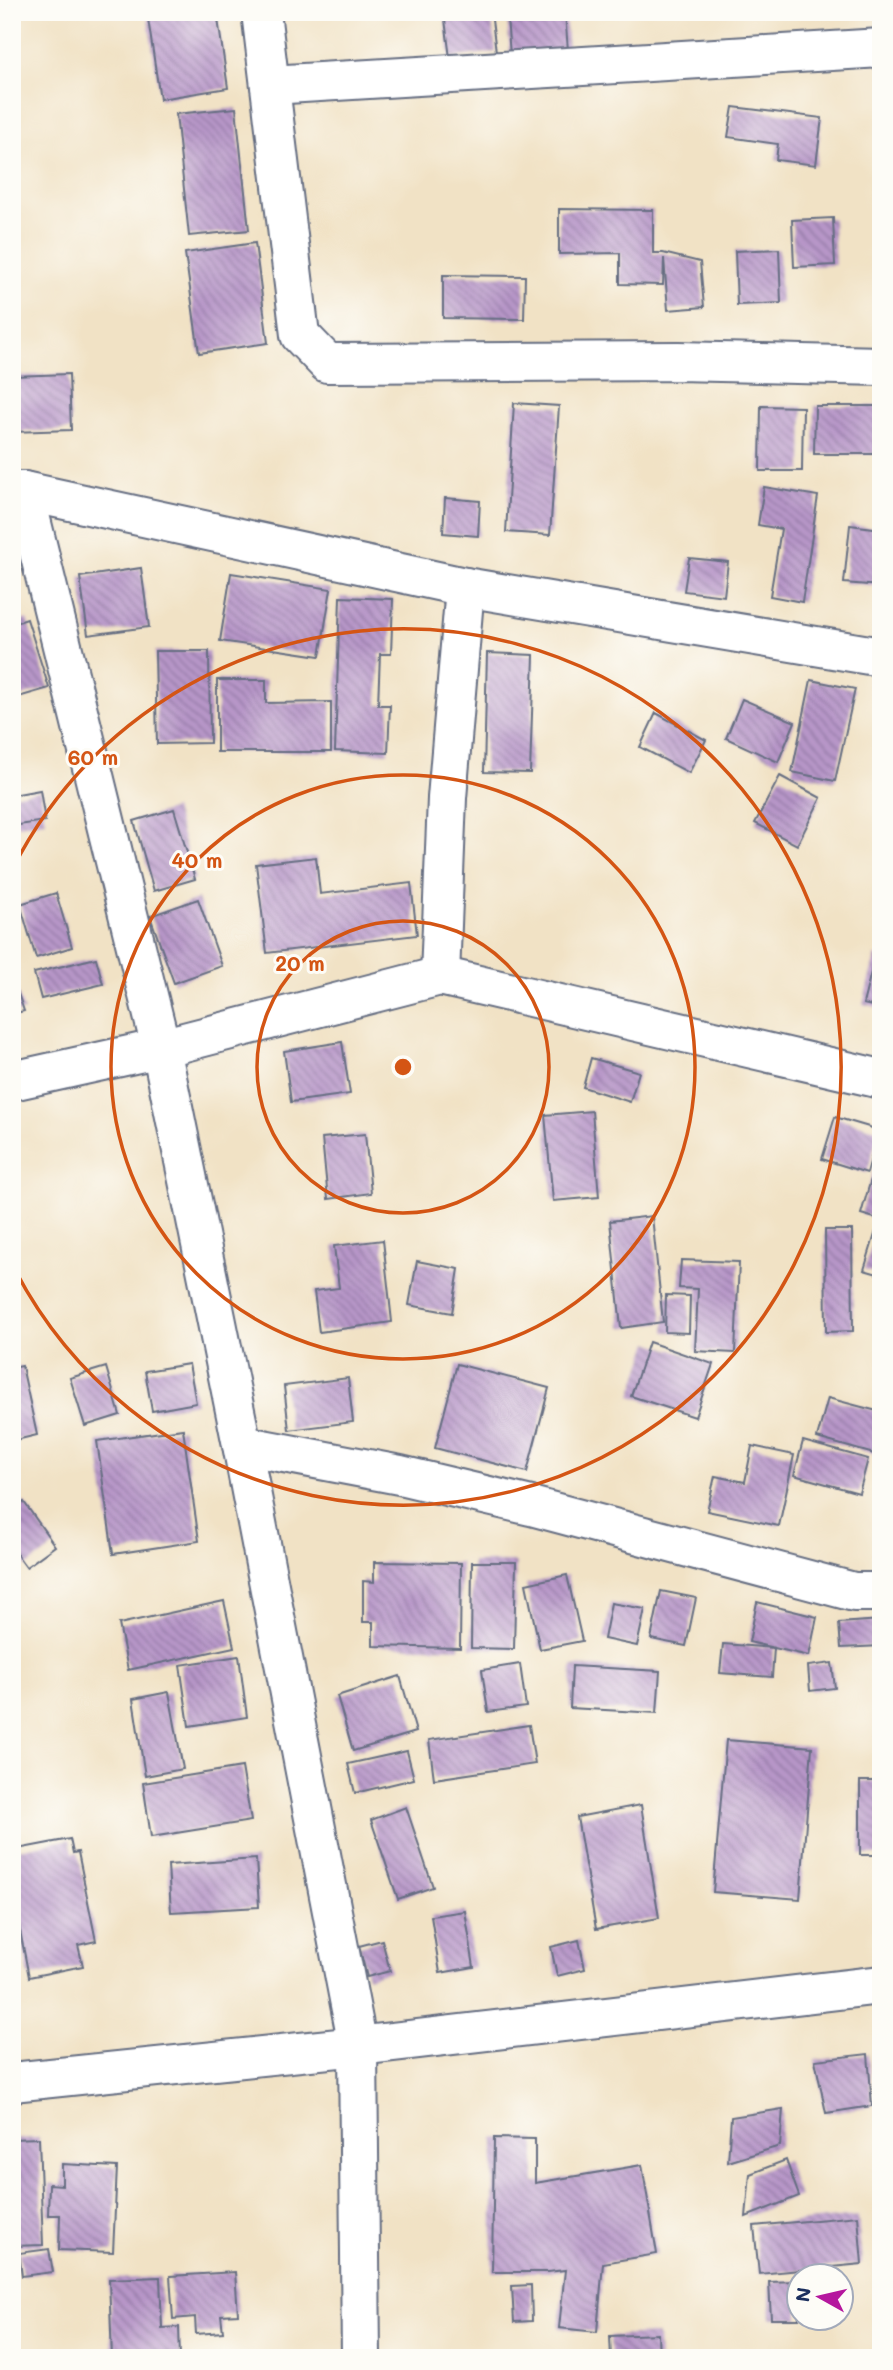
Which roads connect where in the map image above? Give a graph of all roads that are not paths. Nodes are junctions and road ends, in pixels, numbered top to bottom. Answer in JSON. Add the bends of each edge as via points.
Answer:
{"nodes":[{"id":1,"x":261,"y":12,"type":"edge"},
{"id":2,"x":881,"y":48,"type":"edge"},
{"id":3,"x":270,"y":85,"type":"junction"},
{"id":4,"x":881,"y":366,"type":"edge"},
{"id":5,"x":18,"y":491,"type":"edge"},
{"id":6,"x":465,"y":587,"type":"junction"},
{"id":7,"x":881,"y":657,"type":"edge"},
{"id":8,"x":439,"y":976,"type":"junction"},
{"id":9,"x":161,"y":1048,"type":"junction"},
{"id":10,"x":881,"y":1079,"type":"edge"},
{"id":11,"x":12,"y":1081,"type":"edge"},
{"id":12,"x":242,"y":1444,"type":"junction"},
{"id":13,"x":881,"y":1592,"type":"edge"},
{"id":14,"x":881,"y":1985,"type":"edge"},
{"id":15,"x":358,"y":2046,"type":"junction"},
{"id":16,"x":12,"y":2082,"type":"edge"},
{"id":17,"x":361,"y":2358,"type":"edge"}],
"edges":[{"from":1,"to":3,"type":"street"},
{"from":2,"to":3,"type":"street"},
{"from":3,"to":4,"type":"street","via":[[300,335],[327,363],[678,361]]},
{"from":5,"to":6,"type":"street"},
{"from":5,"to":9,"type":"street"},
{"from":6,"to":7,"type":"street"},
{"from":6,"to":8,"type":"street","via":[[447,798]]},
{"from":8,"to":9,"type":"street"},
{"from":8,"to":10,"type":"street"},
{"from":9,"to":11,"type":"street"},
{"from":9,"to":12,"type":"street"},
{"from":12,"to":13,"type":"street","via":[[531,1506],[854,1592]]},
{"from":12,"to":15,"type":"street"},
{"from":14,"to":15,"type":"street"},
{"from":15,"to":16,"type":"street"},
{"from":15,"to":17,"type":"street"}]}
